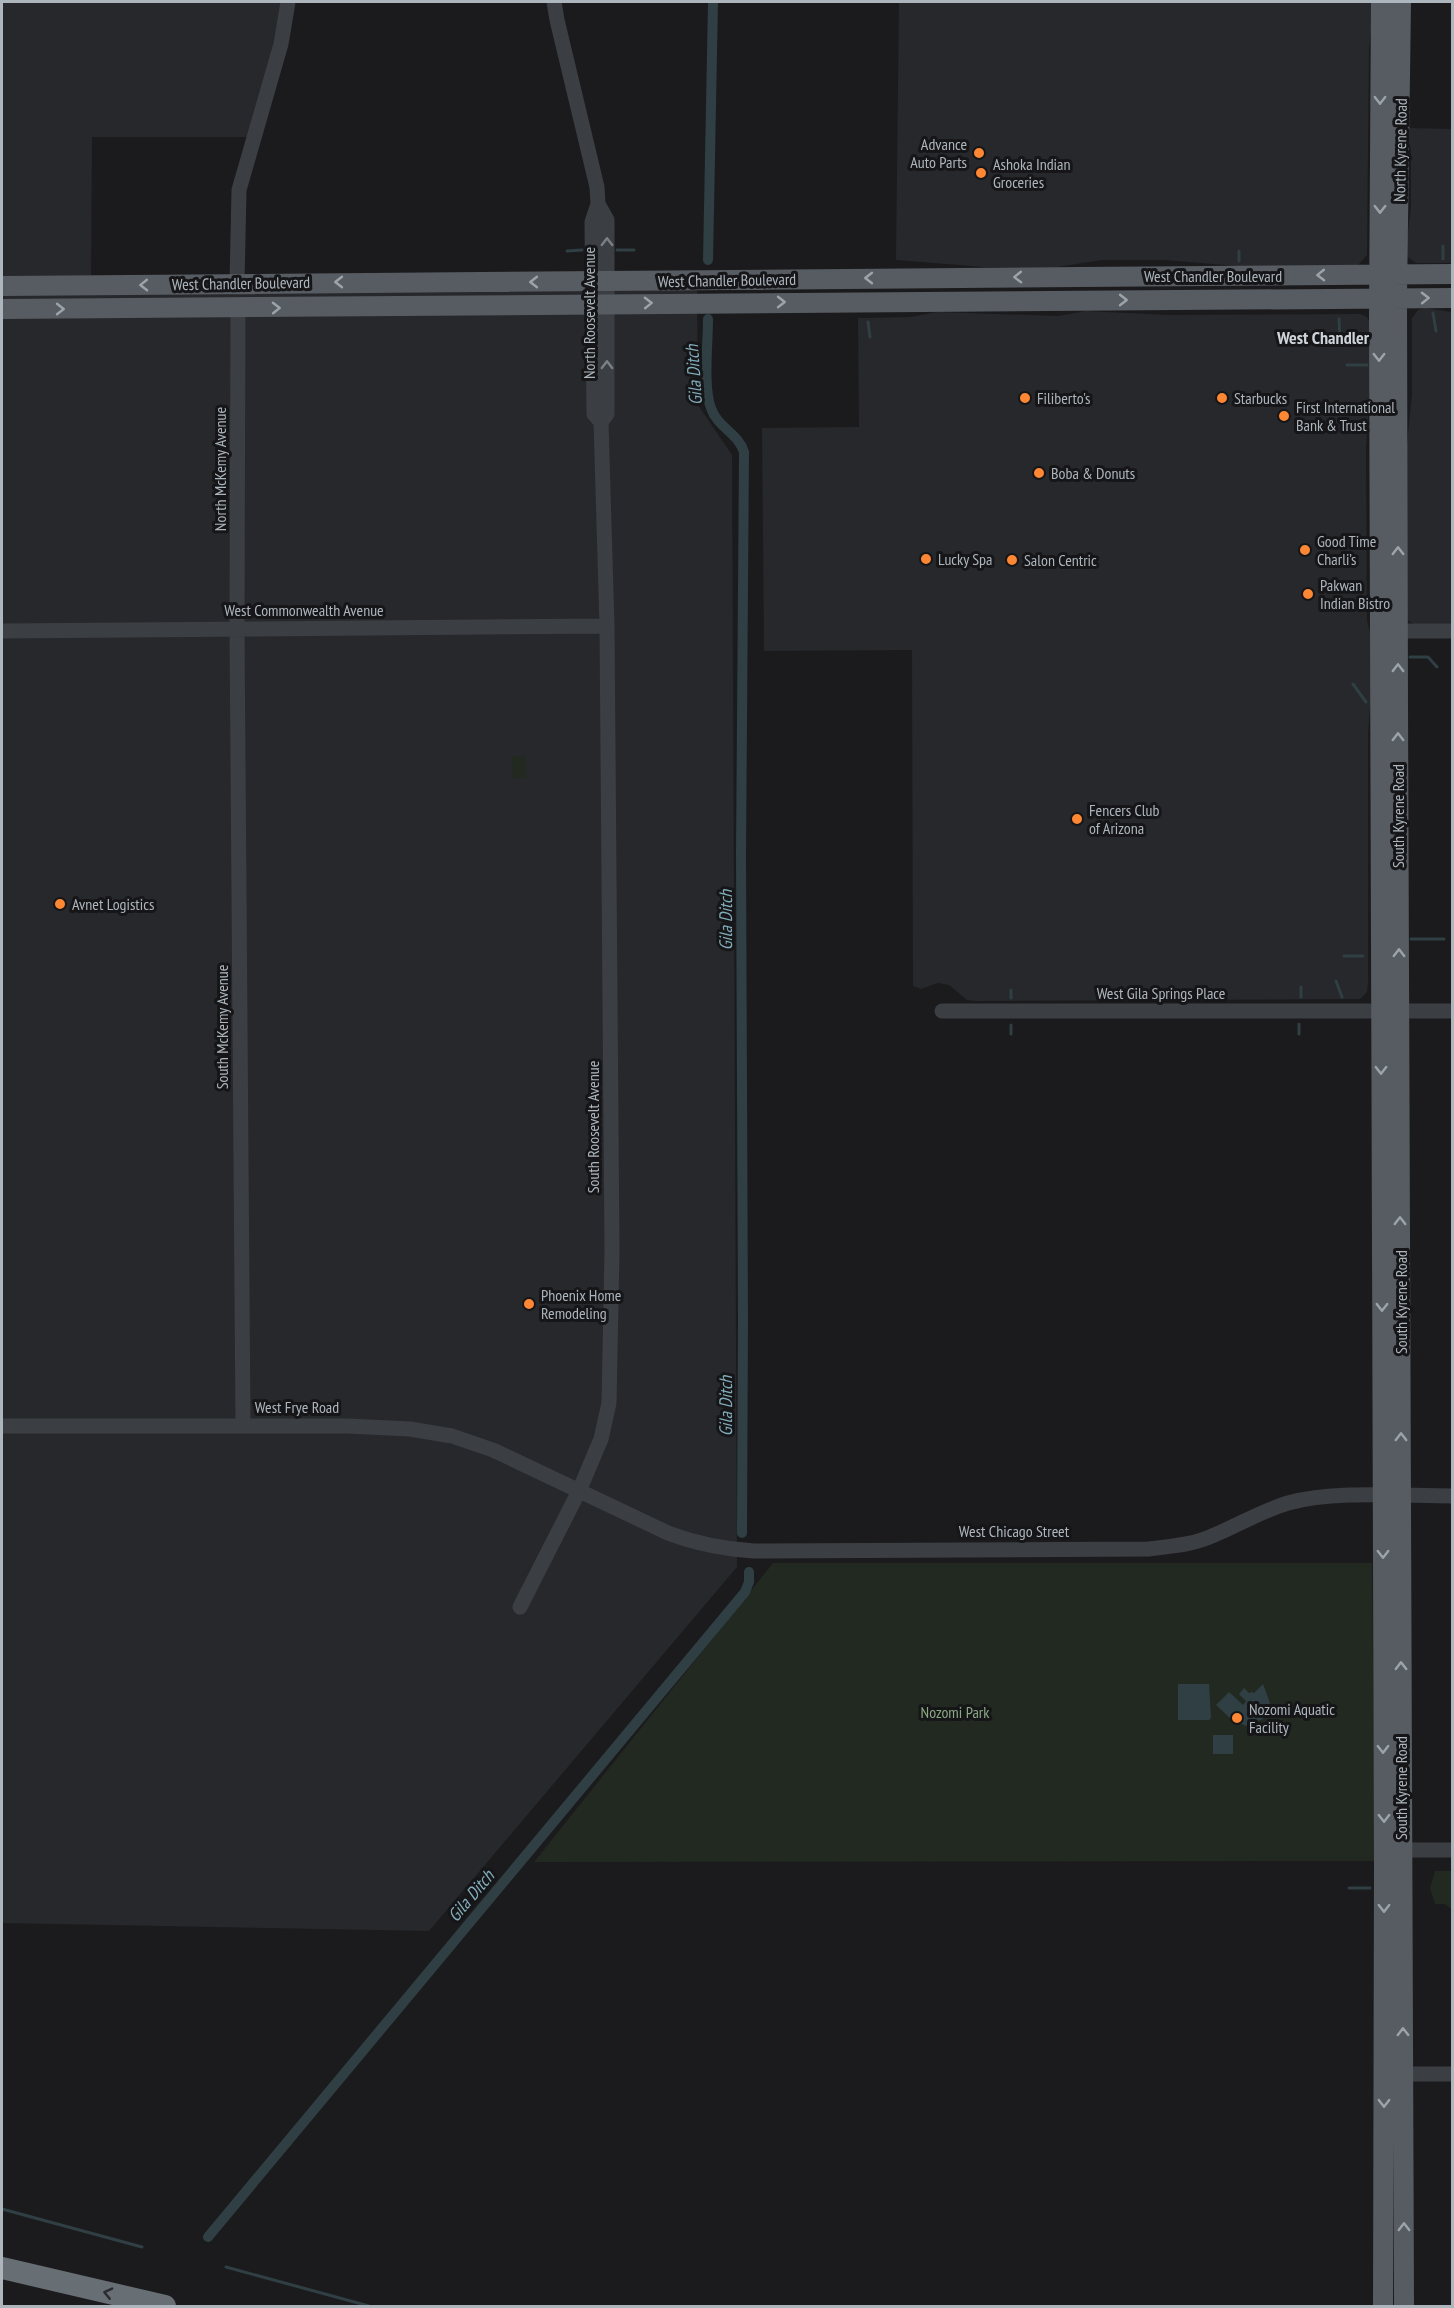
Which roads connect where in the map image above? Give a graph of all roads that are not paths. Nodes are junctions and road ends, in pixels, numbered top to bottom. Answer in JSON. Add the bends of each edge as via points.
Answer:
{"nodes":[{"id":1,"x":288,"y":2,"type":"edge"},
{"id":2,"x":554,"y":2,"type":"edge"},
{"id":3,"x":1381,"y":2,"type":"edge"},
{"id":4,"x":1401,"y":2,"type":"edge"},
{"id":5,"x":1452,"y":274,"type":"edge"},
{"id":6,"x":1389,"y":275,"type":"junction"},
{"id":7,"x":599,"y":281,"type":"junction"},
{"id":8,"x":237,"y":283,"type":"junction"},
{"id":9,"x":2,"y":286,"type":"edge"},
{"id":10,"x":1388,"y":298,"type":"junction"},
{"id":11,"x":1452,"y":298,"type":"edge"},
{"id":12,"x":600,"y":304,"type":"junction"},
{"id":13,"x":238,"y":308,"type":"junction"},
{"id":14,"x":2,"y":309,"type":"edge"},
{"id":15,"x":1398,"y":472,"type":"junction"},
{"id":16,"x":1380,"y":507,"type":"junction"},
{"id":17,"x":607,"y":626,"type":"junction"},
{"id":18,"x":237,"y":629,"type":"junction"},
{"id":19,"x":2,"y":631,"type":"edge"},
{"id":20,"x":1390,"y":631,"type":"junction"},
{"id":21,"x":1452,"y":631,"type":"edge"},
{"id":22,"x":942,"y":1011,"type":"dead end"},
{"id":23,"x":1390,"y":1011,"type":"junction"},
{"id":24,"x":1452,"y":1011,"type":"edge"},
{"id":25,"x":243,"y":1425,"type":"junction"},
{"id":26,"x":2,"y":1426,"type":"edge"},
{"id":27,"x":579,"y":1491,"type":"junction"},
{"id":28,"x":1392,"y":1496,"type":"junction"},
{"id":29,"x":1452,"y":1496,"type":"edge"},
{"id":30,"x":519,"y":1607,"type":"dead end"},
{"id":31,"x":1392,"y":1850,"type":"junction"},
{"id":32,"x":1452,"y":1850,"type":"edge"},
{"id":33,"x":1403,"y":2074,"type":"junction"},
{"id":34,"x":1452,"y":2074,"type":"edge"},
{"id":35,"x":1383,"y":2240,"type":"junction"},
{"id":36,"x":2,"y":2268,"type":"edge"},
{"id":37,"x":165,"y":2307,"type":"edge"},
{"id":38,"x":1383,"y":2307,"type":"edge"},
{"id":39,"x":1392,"y":2307,"type":"edge"},
{"id":40,"x":1404,"y":2307,"type":"edge"}],
"edges":[{"from":1,"to":8,"type":"street","via":[[281,44],[239,190]]},
{"from":2,"to":7,"type":"street","name":"North Roosevelt Avenue","via":[[598,204],[606,220]]},
{"from":3,"to":6,"type":"main road","name":"North Kyrene Road","one_way":true},
{"from":4,"to":6,"type":"main road","name":"North Kyrene Road"},
{"from":5,"to":6,"type":"main road","name":"West Chandler Boulevard"},
{"from":6,"to":7,"type":"main road","name":"West Chandler Boulevard","one_way":true},
{"from":6,"to":10,"type":"main road","name":"North Kyrene Road"},
{"from":7,"to":8,"type":"main road","name":"West Chandler Boulevard","one_way":true},
{"from":7,"to":12,"type":"street","name":"North Roosevelt Avenue"},
{"from":8,"to":9,"type":"main road","name":"West Chandler Boulevard","one_way":true},
{"from":10,"to":11,"type":"main road","name":"West Chandler Boulevard","one_way":true},
{"from":12,"to":10,"type":"main road","name":"West Chandler Boulevard","one_way":true},
{"from":10,"to":15,"type":"main road","name":"South Kyrene Road"},
{"from":10,"to":16,"type":"main road","name":"South Kyrene Road","one_way":true},
{"from":13,"to":12,"type":"main road","name":"West Chandler Boulevard","one_way":true},
{"from":12,"to":17,"type":"street","name":"North Roosevelt Avenue","via":[[594,414],[601,422]]},
{"from":14,"to":13,"type":"main road","name":"West Chandler Boulevard","one_way":true},
{"from":13,"to":18,"type":"street","name":"North McKemy Avenue"},
{"from":15,"to":16,"type":"main road","via":[[1390,495]]},
{"from":20,"to":15,"type":"main road","name":"South Kyrene Road","one_way":true},
{"from":16,"to":20,"type":"main road","name":"South Kyrene Road"},
{"from":17,"to":18,"type":"street","name":"West Commonwealth Avenue"},
{"from":17,"to":27,"type":"street","name":"South Roosevelt Avenue","via":[[612,1251],[609,1403],[601,1439]]},
{"from":18,"to":19,"type":"street","name":"West Commonwealth Avenue"},
{"from":18,"to":25,"type":"street","name":"South McKemy Avenue"},
{"from":20,"to":21,"type":"street"},
{"from":20,"to":23,"type":"main road","name":"South Kyrene Road"},
{"from":22,"to":23,"type":"street","name":"West Gila Springs Place"},
{"from":23,"to":24,"type":"street","name":"West Gila Springs Place"},
{"from":23,"to":28,"type":"main road","name":"South Kyrene Road"},
{"from":25,"to":26,"type":"street","name":"West Frye Road"},
{"from":25,"to":27,"type":"street","name":"West Frye Road","via":[[382,1426],[452,1436],[493,1450]]},
{"from":27,"to":28,"type":"street","name":"West Chicago Street","via":[[697,1544],[754,1551],[1149,1549],[1211,1537],[1271,1509],[1308,1499]]},
{"from":27,"to":30,"type":"street","name":"South Roosevelt Avenue"},
{"from":28,"to":29,"type":"street","name":"West Chicago Street"},
{"from":28,"to":31,"type":"main road","name":"South Kyrene Road"},
{"from":31,"to":32,"type":"street"},
{"from":33,"to":31,"type":"main road","name":"South Kyrene Road","one_way":true},
{"from":31,"to":35,"type":"main road","name":"South Kyrene Road","one_way":true},
{"from":33,"to":34,"type":"street"},
{"from":40,"to":33,"type":"main road","name":"South Kyrene Road","one_way":true},
{"from":35,"to":38,"type":"main road","name":"South Kyrene Road"},
{"from":35,"to":39,"type":"main road","via":[[1392,2254]]},
{"from":37,"to":36,"type":"highway","one_way":true}]}
